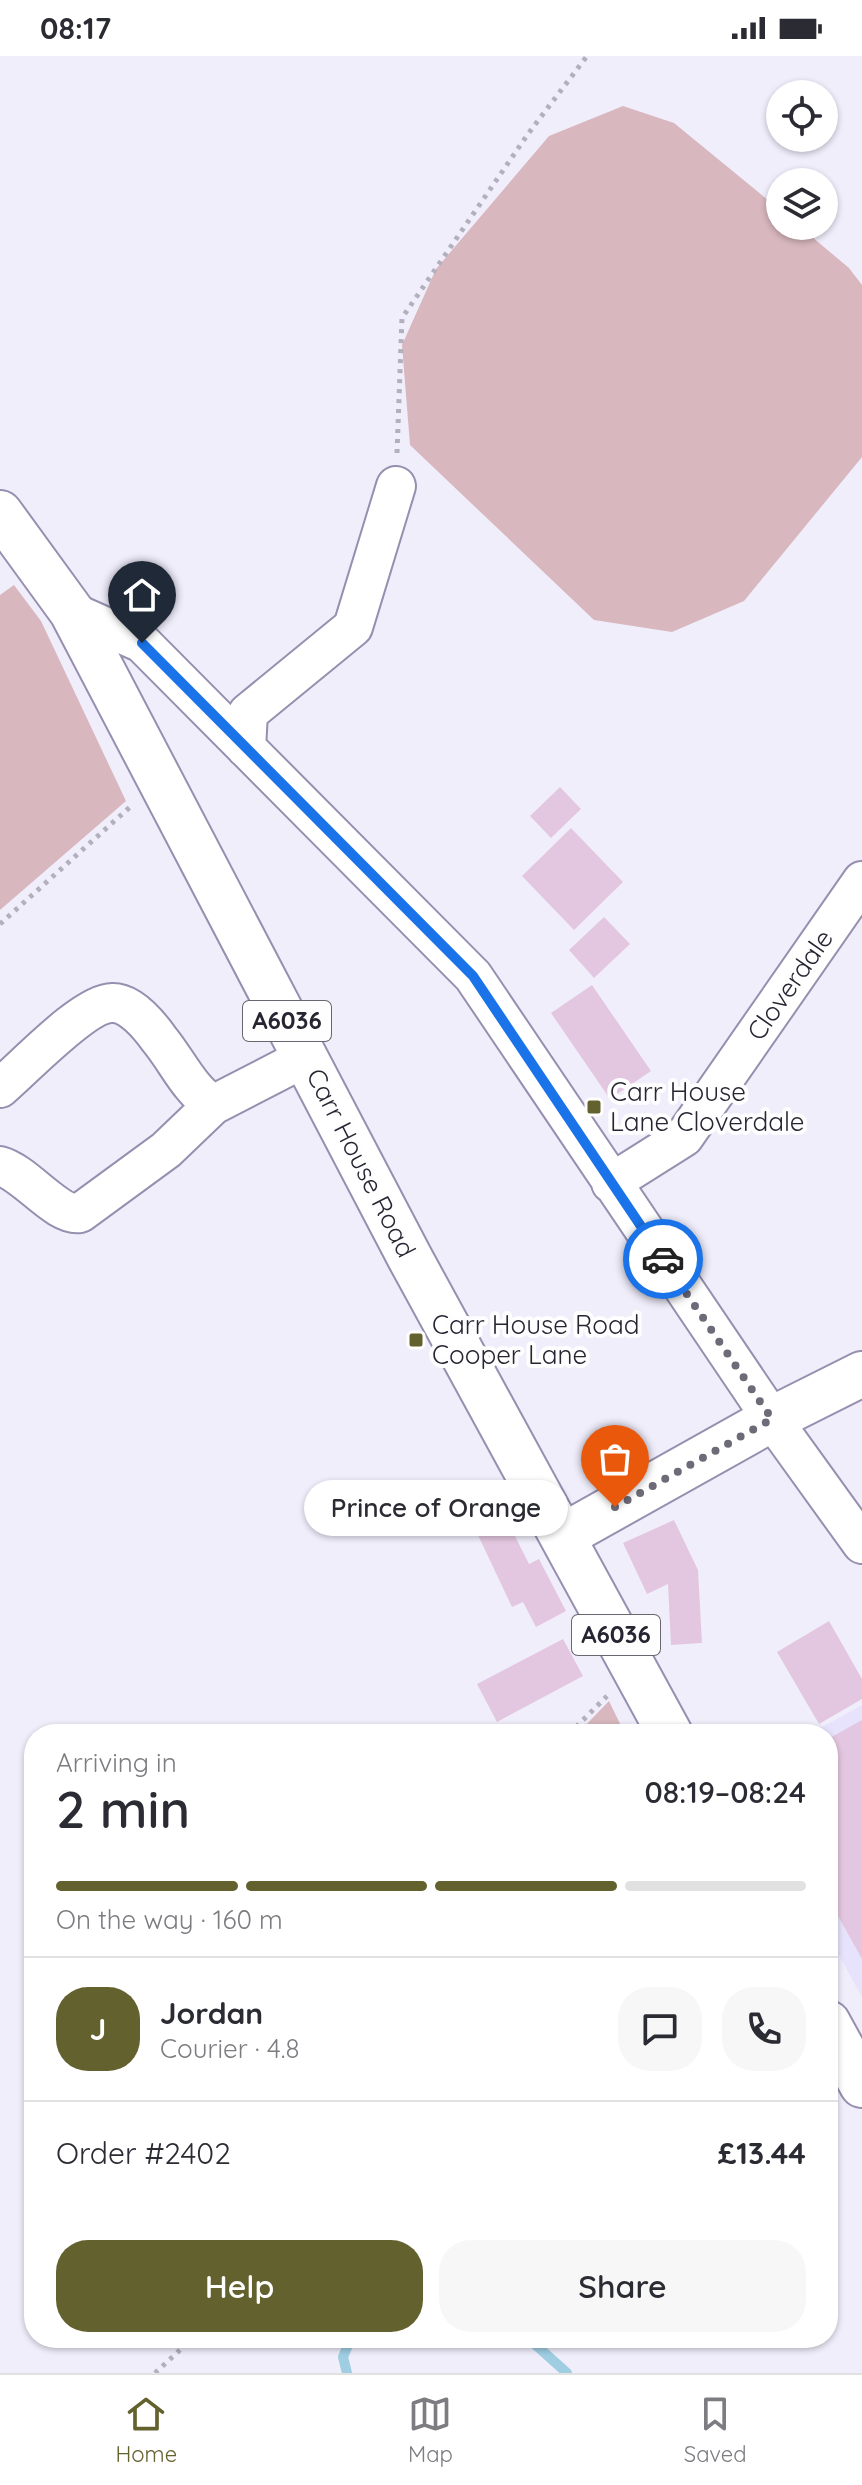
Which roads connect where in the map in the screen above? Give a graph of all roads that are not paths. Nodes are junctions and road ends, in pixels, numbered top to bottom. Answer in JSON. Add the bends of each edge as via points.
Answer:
{"nodes":[{"id":1,"x":396,"y":486,"type":"road end"},
{"id":2,"x":0,"y":513,"type":"edge"},
{"id":3,"x":72,"y":612,"type":"junction"},
{"id":4,"x":246,"y":748,"type":"junction"},
{"id":5,"x":862,"y":881,"type":"edge"},
{"id":6,"x":306,"y":1057,"type":"junction"},
{"id":7,"x":0,"y":1088,"type":"edge"},
{"id":8,"x":213,"y":1105,"type":"junction"},
{"id":9,"x":0,"y":1166,"type":"edge"},
{"id":10,"x":611,"y":1183,"type":"junction"},
{"id":11,"x":862,"y":1374,"type":"edge"},
{"id":12,"x":772,"y":1419,"type":"junction"},
{"id":13,"x":563,"y":1536,"type":"junction"},
{"id":14,"x":862,"y":1544,"type":"edge"},
{"id":15,"x":664,"y":1724,"type":"edge"},
{"id":16,"x":838,"y":2041,"type":"edge"},
{"id":17,"x":862,"y":2085,"type":"edge"}],
"edges":[{"from":1,"to":4,"type":"street","via":[[353,627],[248,713]]},
{"from":2,"to":3,"type":"main road","name":"Carr House Road","number":"A6036"},
{"from":3,"to":4,"type":"street","via":[[142,643]]},
{"from":3,"to":6,"type":"main road","name":"Carr House Road","number":"A6036"},
{"from":4,"to":10,"type":"street","via":[[473,976]]},
{"from":5,"to":10,"type":"street","name":"Cloverdale","via":[[684,1137]]},
{"from":6,"to":8,"type":"street"},
{"from":6,"to":13,"type":"main road","name":"Carr House Road","number":"A6036"},
{"from":7,"to":8,"type":"street","via":[[88,1012],[114,1002],[127,1006],[159,1038],[197,1094]]},
{"from":8,"to":9,"type":"street","via":[[166,1150],[80,1213],[59,1207],[36,1186]]},
{"from":10,"to":12,"type":"street"},
{"from":11,"to":12,"type":"main road"},
{"from":12,"to":13,"type":"main road"},
{"from":12,"to":14,"type":"street"},
{"from":13,"to":15,"type":"main road","name":"Carr House Road","number":"A6036"},
{"from":16,"to":17,"type":"main road"}]}
